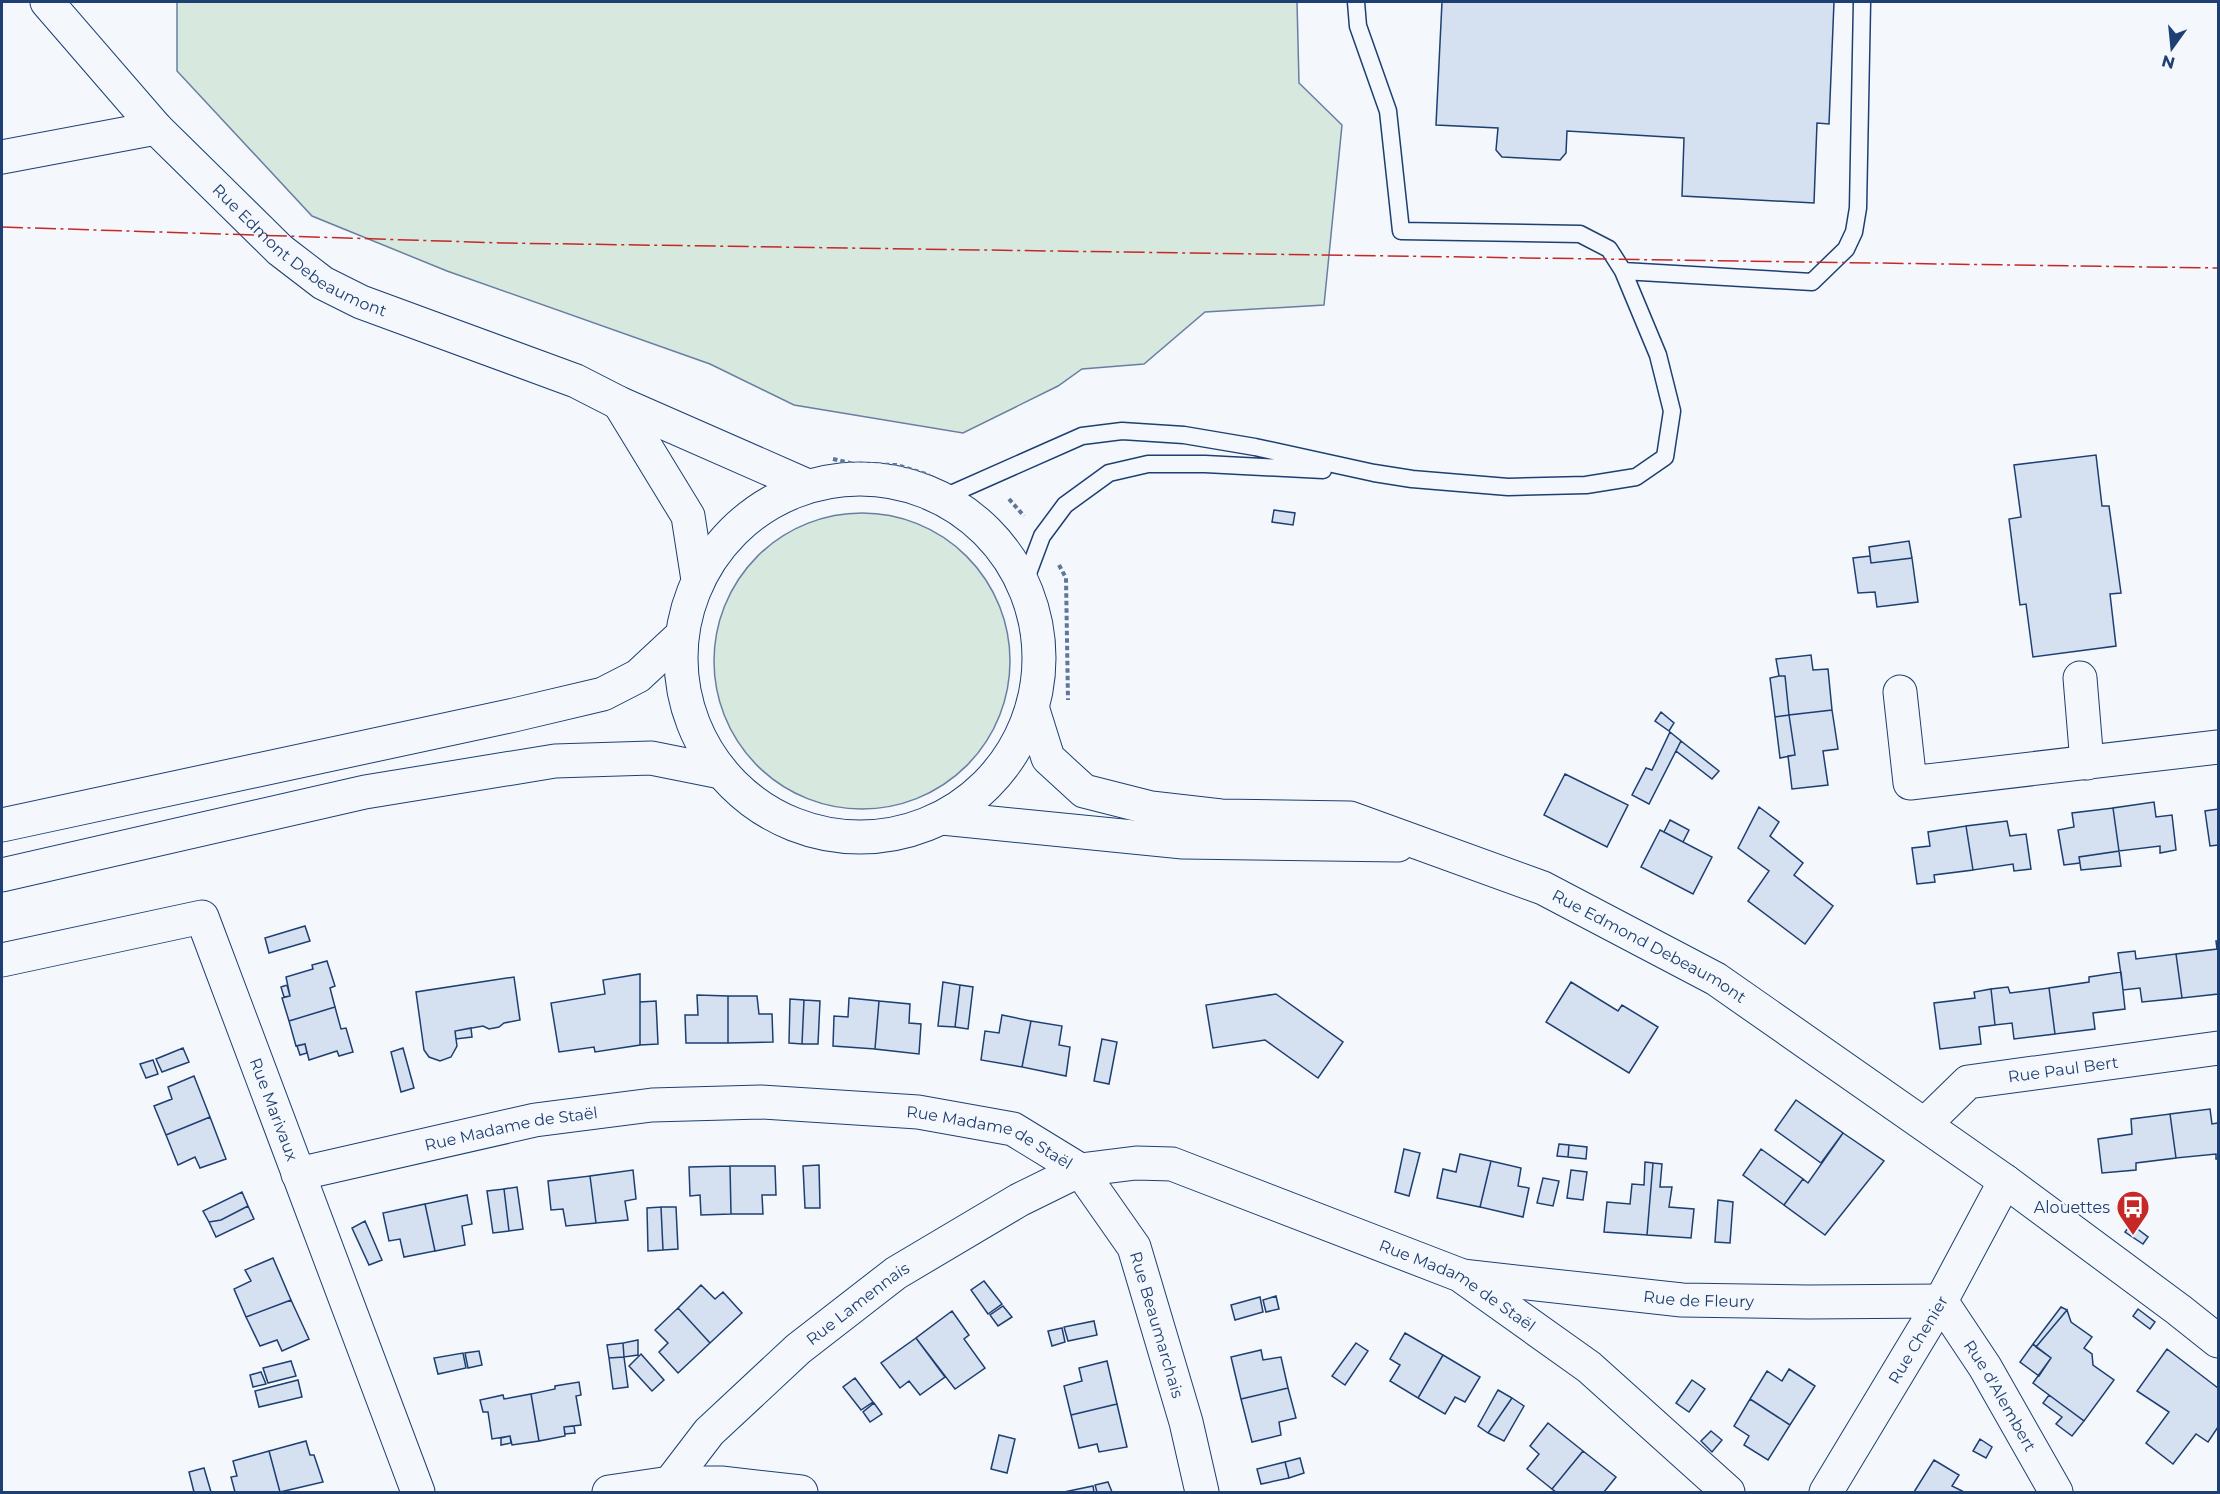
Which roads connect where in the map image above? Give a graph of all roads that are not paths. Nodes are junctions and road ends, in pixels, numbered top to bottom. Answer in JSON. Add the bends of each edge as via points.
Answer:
{"nodes":[{"id":1,"x":47,"y":2,"type":"edge"},
{"id":2,"x":1356,"y":2,"type":"edge"},
{"id":3,"x":1862,"y":2,"type":"edge"},
{"id":4,"x":156,"y":128,"type":"junction"},
{"id":5,"x":2,"y":157,"type":"edge"},
{"id":6,"x":1623,"y":271,"type":"junction"},
{"id":7,"x":619,"y":403,"type":"junction"},
{"id":8,"x":1374,"y":473,"type":"junction"},
{"id":9,"x":808,"y":486,"type":"junction"},
{"id":10,"x":942,"y":498,"type":"junction"},
{"id":11,"x":698,"y":580,"type":"junction"},
{"id":12,"x":1024,"y":584,"type":"junction"},
{"id":13,"x":681,"y":636,"type":"junction"},
{"id":14,"x":2080,"y":678,"type":"dead end"},
{"id":15,"x":1900,"y":692,"type":"dead end"},
{"id":16,"x":1033,"y":710,"type":"junction"},
{"id":17,"x":2218,"y":747,"type":"edge"},
{"id":18,"x":2087,"y":763,"type":"junction"},
{"id":19,"x":721,"y":772,"type":"junction"},
{"id":20,"x":942,"y":818,"type":"junction"},
{"id":21,"x":2,"y":825,"type":"edge"},
{"id":22,"x":1423,"y":845,"type":"junction"},
{"id":23,"x":2,"y":875,"type":"edge"},
{"id":24,"x":2,"y":960,"type":"edge"},
{"id":25,"x":2218,"y":1048,"type":"edge"},
{"id":26,"x":1925,"y":1124,"type":"junction"},
{"id":27,"x":1080,"y":1170,"type":"junction"},
{"id":28,"x":298,"y":1174,"type":"junction"},
{"id":29,"x":2005,"y":1181,"type":"junction"},
{"id":30,"x":1460,"y":1275,"type":"junction"},
{"id":31,"x":1941,"y":1301,"type":"junction"},
{"id":32,"x":2179,"y":1310,"type":"junction"},
{"id":33,"x":2218,"y":1323,"type":"edge"},
{"id":34,"x":2218,"y":1341,"type":"edge"},
{"id":35,"x":670,"y":1483,"type":"junction"},
{"id":36,"x":418,"y":1492,"type":"edge"},
{"id":37,"x":609,"y":1492,"type":"edge"},
{"id":38,"x":801,"y":1492,"type":"edge"},
{"id":39,"x":1202,"y":1492,"type":"edge"},
{"id":40,"x":1728,"y":1492,"type":"edge"},
{"id":41,"x":1826,"y":1492,"type":"edge"},
{"id":42,"x":2056,"y":1492,"type":"edge"}],
"edges":[{"from":1,"to":4,"type":"street","name":"Rue Edmont Debeaumont"},
{"from":2,"to":6,"type":"lane","via":[[1358,26],[1388,111],[1401,231],[1580,234],[1609,249]]},
{"from":3,"to":6,"type":"lane","via":[[1858,208],[1846,249],[1812,282]]},
{"from":4,"to":5,"type":"street"},
{"from":4,"to":7,"type":"street","name":"Rue Edmont Debeaumont","via":[[280,250],[323,283],[361,302],[576,381]]},
{"from":6,"to":8,"type":"lane","via":[[1658,355],[1672,411],[1665,457],[1636,477],[1586,485],[1508,487]]},
{"from":7,"to":9,"type":"street","name":"Rue Edmont Debeaumont"},
{"from":7,"to":11,"type":"street","via":[[688,516]]},
{"from":8,"to":10,"type":"lane","via":[[1184,435],[1122,431],[1082,436]]},
{"from":8,"to":12,"type":"lane","via":[[1148,464],[1109,473],[1065,505],[1042,536]]},
{"from":9,"to":10,"type":"street","via":[[853,478],[899,482]]},
{"from":9,"to":11,"type":"street","via":[[743,521],[718,548]]},
{"from":10,"to":12,"type":"street","via":[[976,520],[1004,549]]},
{"from":11,"to":13,"type":"street"},
{"from":12,"to":16,"type":"street","via":[[1037,625],[1040,668]]},
{"from":13,"to":19,"type":"street","via":[[682,684],[696,731]]},
{"from":13,"to":21,"type":"street","via":[[638,676],[603,694]]},
{"from":14,"to":18,"type":"street"},
{"from":15,"to":18,"type":"street","via":[[1910,783]]},
{"from":16,"to":20,"type":"street","via":[[1012,754],[1000,769],[981,791]]},
{"from":16,"to":22,"type":"street","name":"Rue Edmond Debeaumont","via":[[1048,758],[1084,791],[1151,808],[1221,816],[1350,818]]},
{"from":17,"to":18,"type":"street"},
{"from":19,"to":20,"type":"street","via":[[757,804],[800,827],[847,837],[896,834]]},
{"from":19,"to":23,"type":"street","via":[[651,758],[555,761],[365,792]]},
{"from":20,"to":22,"type":"street","via":[[1183,842]]},
{"from":22,"to":26,"type":"street","name":"Rue Edmond Debeaumont","via":[[1543,888],[1716,979]]},
{"from":24,"to":28,"type":"street","name":"Rue Marivaux","via":[[202,917]]},
{"from":25,"to":26,"type":"street","name":"Rue Paul Bert","via":[[1968,1082]]},
{"from":26,"to":29,"type":"street","name":"Rue Edmond Debeaumont"},
{"from":27,"to":28,"type":"street","name":"Rue Madame de Staël","via":[[1013,1129],[918,1112],[761,1102],[652,1105],[535,1120]]},
{"from":27,"to":30,"type":"street","name":"Rue Madame de Staël","via":[[1136,1163],[1172,1164]]},
{"from":27,"to":35,"type":"street","name":"Rue Lamennais","via":[[1019,1200],[896,1273],[798,1349],[709,1432]]},
{"from":27,"to":39,"type":"street","name":"Rue Beaumarchais","via":[[1134,1247],[1186,1422]]},
{"from":28,"to":36,"type":"street","name":"Rue Marivaux"},
{"from":29,"to":31,"type":"street","name":"Rue Chenier"},
{"from":29,"to":32,"type":"street","name":"Rue Edmond Debeaumont"},
{"from":30,"to":31,"type":"street","name":"Rue de Fleury","via":[[1682,1300]]},
{"from":30,"to":40,"type":"street","name":"Rue Madame de Staël","via":[[1588,1367]]},
{"from":31,"to":41,"type":"street","name":"Rue Chenier"},
{"from":31,"to":42,"type":"street","name":"Rue d'Alembert"},
{"from":32,"to":33,"type":"street"},
{"from":32,"to":34,"type":"street","name":"Rue Edmond Debeaumont"},
{"from":35,"to":37,"type":"street"},
{"from":35,"to":38,"type":"street","via":[[721,1483]]}]}
